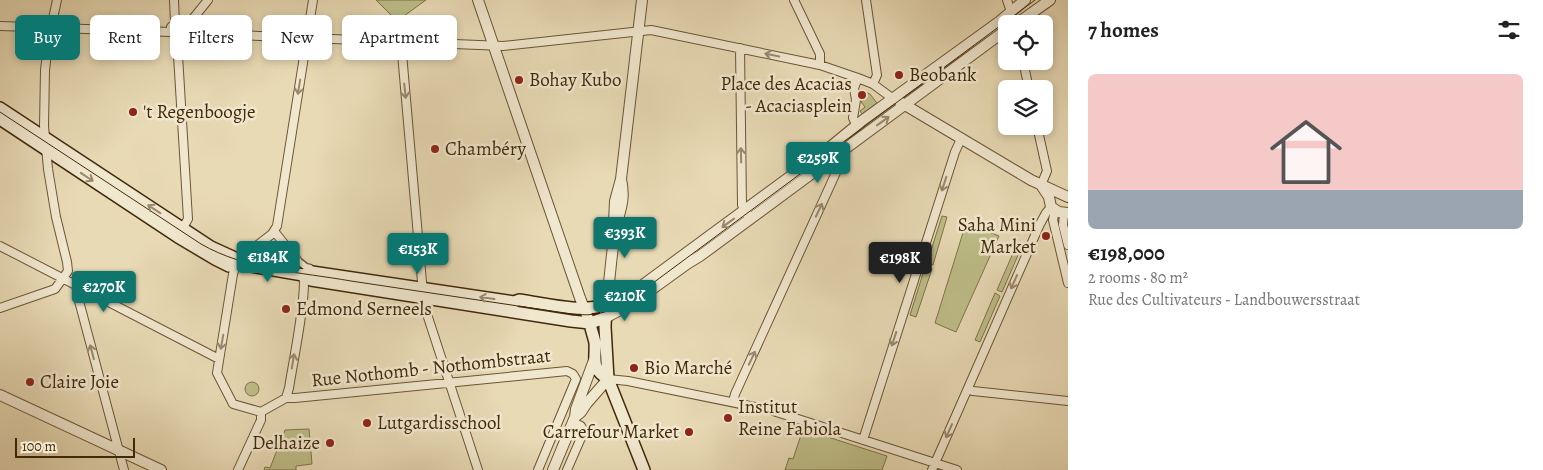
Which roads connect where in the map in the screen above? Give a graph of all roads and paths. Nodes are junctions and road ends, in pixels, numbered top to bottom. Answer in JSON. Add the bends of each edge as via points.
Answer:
{"nodes":[{"id":1,"x":57,"y":0,"type":"edge"},
{"id":2,"x":174,"y":0,"type":"edge"},
{"id":3,"x":208,"y":0,"type":"edge"},
{"id":4,"x":313,"y":0,"type":"edge"},
{"id":5,"x":478,"y":0,"type":"edge"},
{"id":6,"x":642,"y":0,"type":"edge"},
{"id":7,"x":794,"y":0,"type":"edge"},
{"id":8,"x":866,"y":0,"type":"edge"},
{"id":9,"x":1007,"y":0,"type":"edge"},
{"id":10,"x":1025,"y":0,"type":"edge"},
{"id":11,"x":1050,"y":0,"type":"edge"},
{"id":12,"x":1012,"y":12,"type":"junction"},
{"id":13,"x":54,"y":15,"type":"edge"},
{"id":14,"x":175,"y":15,"type":"edge"},
{"id":15,"x":196,"y":15,"type":"edge"},
{"id":16,"x":311,"y":15,"type":"edge"},
{"id":17,"x":1013,"y":15,"type":"edge"},
{"id":18,"x":1028,"y":15,"type":"edge"},
{"id":19,"x":0,"y":26,"type":"edge"},
{"id":20,"x":15,"y":27,"type":"edge"},
{"id":21,"x":80,"y":30,"type":"edge"},
{"id":22,"x":638,"y":31,"type":"junction"},
{"id":23,"x":170,"y":32,"type":"edge"},
{"id":24,"x":998,"y":36,"type":"edge"},
{"id":25,"x":457,"y":44,"type":"edge"},
{"id":26,"x":494,"y":46,"type":"junction"},
{"id":27,"x":740,"y":48,"type":"junction"},
{"id":28,"x":46,"y":60,"type":"edge"},
{"id":29,"x":178,"y":60,"type":"edge"},
{"id":30,"x":304,"y":60,"type":"edge"},
{"id":31,"x":403,"y":60,"type":"edge"},
{"id":32,"x":820,"y":65,"type":"junction"},
{"id":33,"x":858,"y":78,"type":"junction"},
{"id":34,"x":873,"y":84,"type":"junction"},
{"id":35,"x":892,"y":98,"type":"junction"},
{"id":36,"x":904,"y":105,"type":"junction"},
{"id":37,"x":0,"y":108,"type":"edge"},
{"id":38,"x":0,"y":119,"type":"edge"},
{"id":39,"x":857,"y":126,"type":"junction"},
{"id":40,"x":1039,"y":135,"type":"edge"},
{"id":41,"x":44,"y":138,"type":"junction"},
{"id":42,"x":961,"y":139,"type":"junction"},
{"id":43,"x":46,"y":150,"type":"junction"},
{"id":44,"x":832,"y":152,"type":"junction"},
{"id":45,"x":1041,"y":185,"type":"junction"},
{"id":46,"x":1068,"y":197,"type":"edge"},
{"id":47,"x":1057,"y":205,"type":"edge"},
{"id":48,"x":747,"y":215,"type":"junction"},
{"id":49,"x":274,"y":231,"type":"junction"},
{"id":50,"x":180,"y":232,"type":"junction"},
{"id":51,"x":1068,"y":245,"type":"edge"},
{"id":52,"x":0,"y":246,"type":"edge"},
{"id":53,"x":297,"y":260,"type":"joint"},
{"id":54,"x":249,"y":263,"type":"junction"},
{"id":55,"x":305,"y":268,"type":"junction"},
{"id":56,"x":64,"y":279,"type":"junction"},
{"id":57,"x":1068,"y":283,"type":"edge"},
{"id":58,"x":82,"y":289,"type":"junction"},
{"id":59,"x":423,"y":293,"type":"junction"},
{"id":60,"x":606,"y":306,"type":"junction"},
{"id":61,"x":0,"y":308,"type":"edge"},
{"id":62,"x":585,"y":309,"type":"junction"},
{"id":63,"x":605,"y":318,"type":"junction"},
{"id":64,"x":590,"y":323,"type":"junction"},
{"id":65,"x":219,"y":359,"type":"junction"},
{"id":66,"x":594,"y":360,"type":"junction"},
{"id":67,"x":608,"y":379,"type":"junction"},
{"id":68,"x":449,"y":382,"type":"junction"},
{"id":69,"x":968,"y":389,"type":"junction"},
{"id":70,"x":0,"y":395,"type":"edge"},
{"id":71,"x":286,"y":398,"type":"junction"},
{"id":72,"x":1068,"y":401,"type":"edge"},
{"id":73,"x":733,"y":402,"type":"junction"},
{"id":74,"x":261,"y":412,"type":"junction"},
{"id":75,"x":574,"y":420,"type":"junction"},
{"id":76,"x":863,"y":440,"type":"junction"},
{"id":77,"x":118,"y":450,"type":"junction"},
{"id":78,"x":933,"y":467,"type":"edge"},
{"id":79,"x":124,"y":470,"type":"edge"},
{"id":80,"x":161,"y":470,"type":"edge"},
{"id":81,"x":238,"y":470,"type":"edge"},
{"id":82,"x":478,"y":470,"type":"edge"},
{"id":83,"x":538,"y":470,"type":"edge"},
{"id":84,"x":552,"y":470,"type":"edge"},
{"id":85,"x":566,"y":470,"type":"edge"},
{"id":86,"x":644,"y":470,"type":"edge"},
{"id":87,"x":957,"y":470,"type":"edge"}],
"edges":[{"from":1,"to":13,"type":"street"},
{"from":2,"to":14,"type":"street"},
{"from":3,"to":15,"type":"street"},
{"from":4,"to":16,"type":"street"},
{"from":5,"to":26,"type":"street"},
{"from":6,"to":22,"type":"street"},
{"from":7,"to":32,"type":"street","via":[[820,54]]},
{"from":8,"to":34,"type":"street","via":[[877,75]]},
{"from":9,"to":12,"type":"street"},
{"from":10,"to":12,"type":"street"},
{"from":11,"to":18,"type":"street"},
{"from":12,"to":17,"type":"street"},
{"from":12,"to":35,"type":"street"},
{"from":19,"to":20,"type":"street"},
{"from":21,"to":23,"type":"street"},
{"from":22,"to":26,"type":"street"},
{"from":22,"to":27,"type":"street","via":[[651,30]]},
{"from":22,"to":60,"type":"street","via":[[621,179],[615,201],[616,230]]},
{"from":24,"to":36,"type":"street"},
{"from":25,"to":26,"type":"street"},
{"from":26,"to":62,"type":"street"},
{"from":32,"to":27,"type":"street","one_way":true},
{"from":48,"to":27,"type":"street","one_way":true,"via":[[742,205]]},
{"from":28,"to":41,"type":"street"},
{"from":29,"to":50,"type":"street","via":[[188,219]]},
{"from":30,"to":49,"type":"street","one_way":true},
{"from":31,"to":59,"type":"street","one_way":true},
{"from":32,"to":33,"type":"street"},
{"from":33,"to":34,"type":"street"},
{"from":33,"to":39,"type":"street","via":[[854,88],[853,118]]},
{"from":34,"to":35,"type":"street"},
{"from":35,"to":36,"type":"street"},
{"from":35,"to":39,"type":"street"},
{"from":36,"to":42,"type":"street"},
{"from":44,"to":36,"type":"street","one_way":true},
{"from":37,"to":41,"type":"main road"},
{"from":38,"to":43,"type":"main road"},
{"from":39,"to":44,"type":"street"},
{"from":40,"to":45,"type":"street","via":[[1047,171]]},
{"from":41,"to":43,"type":"street"},
{"from":50,"to":41,"type":"main road","one_way":true},
{"from":42,"to":45,"type":"street"},
{"from":42,"to":76,"type":"street","one_way":true},
{"from":43,"to":50,"type":"main road","one_way":true},
{"from":43,"to":56,"type":"street","via":[[68,268]]},
{"from":44,"to":48,"type":"street"},
{"from":73,"to":44,"type":"street","one_way":true,"via":[[839,166]]},
{"from":45,"to":47,"type":"street"},
{"from":46,"to":47,"type":"street"},
{"from":47,"to":51,"type":"street"},
{"from":47,"to":57,"type":"street","via":[[1053,220]]},
{"from":47,"to":69,"type":"street","one_way":true,"via":[[1046,212],[1040,224]]},
{"from":48,"to":60,"type":"street","one_way":true,"via":[[625,298]]},
{"from":48,"to":63,"type":"street","via":[[633,303]]},
{"from":49,"to":53,"type":"street"},
{"from":49,"to":54,"type":"street","via":[[250,251]]},
{"from":50,"to":54,"type":"main road"},
{"from":52,"to":56,"type":"street"},
{"from":53,"to":55,"type":"street"},
{"from":54,"to":55,"type":"main road"},
{"from":54,"to":65,"type":"street","one_way":true,"via":[[235,268],[233,274]]},
{"from":55,"to":59,"type":"main road","via":[[311,280]]},
{"from":71,"to":55,"type":"street","one_way":true},
{"from":56,"to":58,"type":"street"},
{"from":56,"to":61,"type":"street","via":[[55,289]]},
{"from":58,"to":65,"type":"street"},
{"from":77,"to":58,"type":"street","one_way":true,"via":[[79,301]]},
{"from":62,"to":59,"type":"main road","one_way":true},
{"from":59,"to":64,"type":"main road","via":[[531,316]]},
{"from":59,"to":68,"type":"street"},
{"from":60,"to":62,"type":"main road"},
{"from":60,"to":63,"type":"main road"},
{"from":62,"to":64,"type":"street"},
{"from":63,"to":64,"type":"main road"},
{"from":63,"to":67,"type":"main road"},
{"from":64,"to":66,"type":"main road","via":[[595,344]]},
{"from":65,"to":74,"type":"street","via":[[216,373],[233,404]]},
{"from":66,"to":67,"type":"main road","via":[[599,373]]},
{"from":66,"to":75,"type":"street"},
{"from":67,"to":73,"type":"street"},
{"from":67,"to":75,"type":"street"},
{"from":67,"to":86,"type":"main road"},
{"from":68,"to":71,"type":"street","name":"Rue Nothomb - Nothombstraat"},
{"from":68,"to":82,"type":"street"},
{"from":68,"to":83,"type":"street","name":"Rue Nothomb - Nothombstraat","via":[[567,371],[573,374],[576,379]]},
{"from":69,"to":72,"type":"street"},
{"from":69,"to":78,"type":"street","one_way":true},
{"from":70,"to":77,"type":"street"},
{"from":71,"to":74,"type":"street"},
{"from":73,"to":76,"type":"street","via":[[770,410]]},
{"from":74,"to":81,"type":"street","via":[[261,420]]},
{"from":75,"to":84,"type":"street"},
{"from":75,"to":85,"type":"street","via":[[584,431]]},
{"from":76,"to":78,"type":"street"},
{"from":77,"to":79,"type":"street"},
{"from":77,"to":80,"type":"street"},
{"from":78,"to":87,"type":"street"}]}
